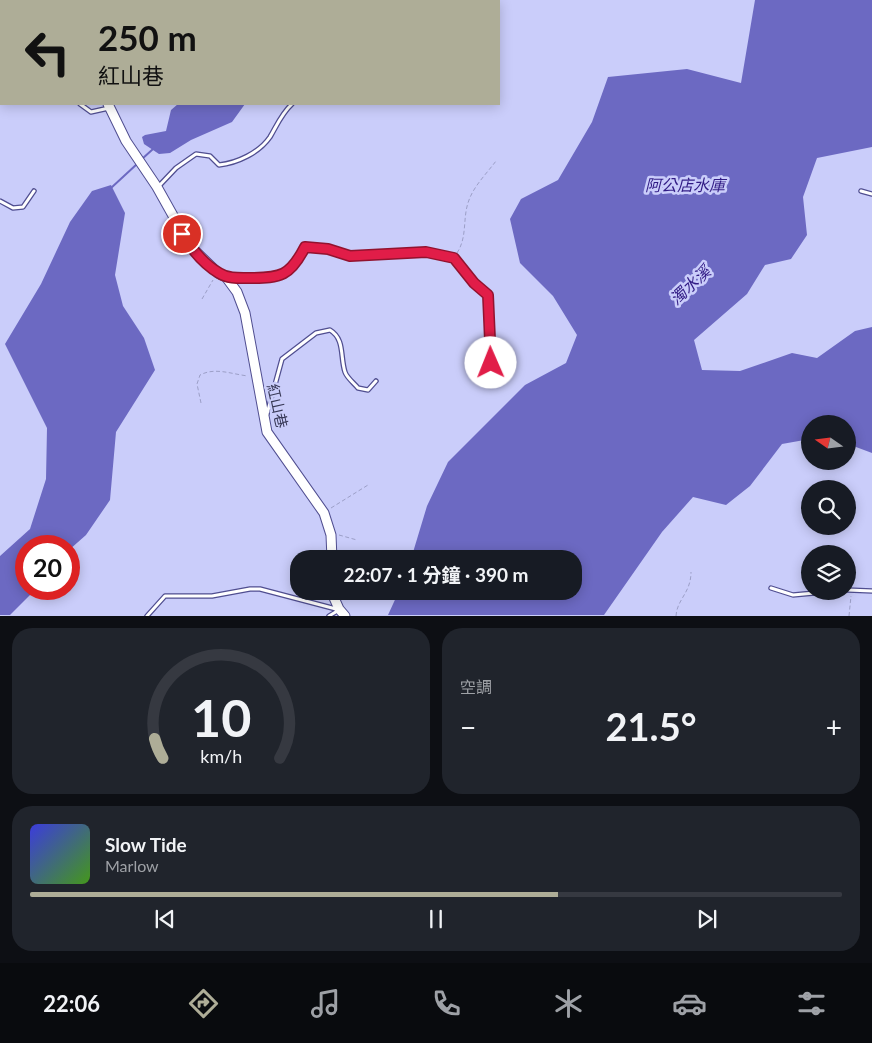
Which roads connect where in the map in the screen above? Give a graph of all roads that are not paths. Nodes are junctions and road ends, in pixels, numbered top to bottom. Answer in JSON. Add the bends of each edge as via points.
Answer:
{"nodes":[{"id":1,"x":81,"y":105,"type":"edge"},
{"id":2,"x":291,"y":105,"type":"edge"},
{"id":3,"x":109,"y":106,"type":"edge"},
{"id":4,"x":157,"y":188,"type":"junction"},
{"id":5,"x":861,"y":190,"type":"dead end"},
{"id":6,"x":34,"y":191,"type":"dead end"},
{"id":7,"x":872,"y":194,"type":"edge"},
{"id":8,"x":0,"y":201,"type":"edge"},
{"id":9,"x":222,"y":275,"type":"junction"},
{"id":10,"x":491,"y":363,"type":"dead end"},
{"id":11,"x":376,"y":381,"type":"dead end"},
{"id":12,"x":265,"y":420,"type":"junction"},
{"id":13,"x":332,"y":550,"type":"edge"},
{"id":14,"x":771,"y":588,"type":"dead end"},
{"id":15,"x":856,"y":590,"type":"edge"},
{"id":16,"x":872,"y":590,"type":"edge"},
{"id":17,"x":801,"y":594,"type":"edge"},
{"id":18,"x":336,"y":600,"type":"edge"},
{"id":19,"x":342,"y":612,"type":"edge"},
{"id":20,"x":147,"y":616,"type":"edge"},
{"id":21,"x":329,"y":616,"type":"edge"}],
"edges":[{"from":1,"to":3,"type":"lane","via":[[91,112]]},
{"from":2,"to":4,"type":"lane","via":[[269,138],[247,156],[234,163],[218,165],[210,156],[196,154],[176,168]]},
{"from":3,"to":4,"type":"street","name":"紅山巷"},
{"from":4,"to":9,"type":"street","name":"紅山巷","via":[[190,246]]},
{"from":5,"to":7,"type":"lane"},
{"from":6,"to":8,"type":"lane","via":[[23,206],[13,208]]},
{"from":9,"to":10,"type":"lane","via":[[271,279],[292,269],[305,247],[328,249],[350,256],[426,252],[454,258],[488,295]]},
{"from":9,"to":12,"type":"street","name":"紅山巷","via":[[237,292],[245,313]]},
{"from":11,"to":12,"type":"lane","via":[[368,390],[358,388],[346,373],[341,344],[334,332],[316,333],[282,359]]},
{"from":12,"to":13,"type":"street","name":"紅山巷","via":[[271,439],[324,513],[331,534]]},
{"from":14,"to":17,"type":"lane"},
{"from":15,"to":16,"type":"lane"},
{"from":18,"to":19,"type":"street"},
{"from":19,"to":20,"type":"lane","via":[[250,589],[212,596],[164,596]]},
{"from":19,"to":21,"type":"lane"}]}
